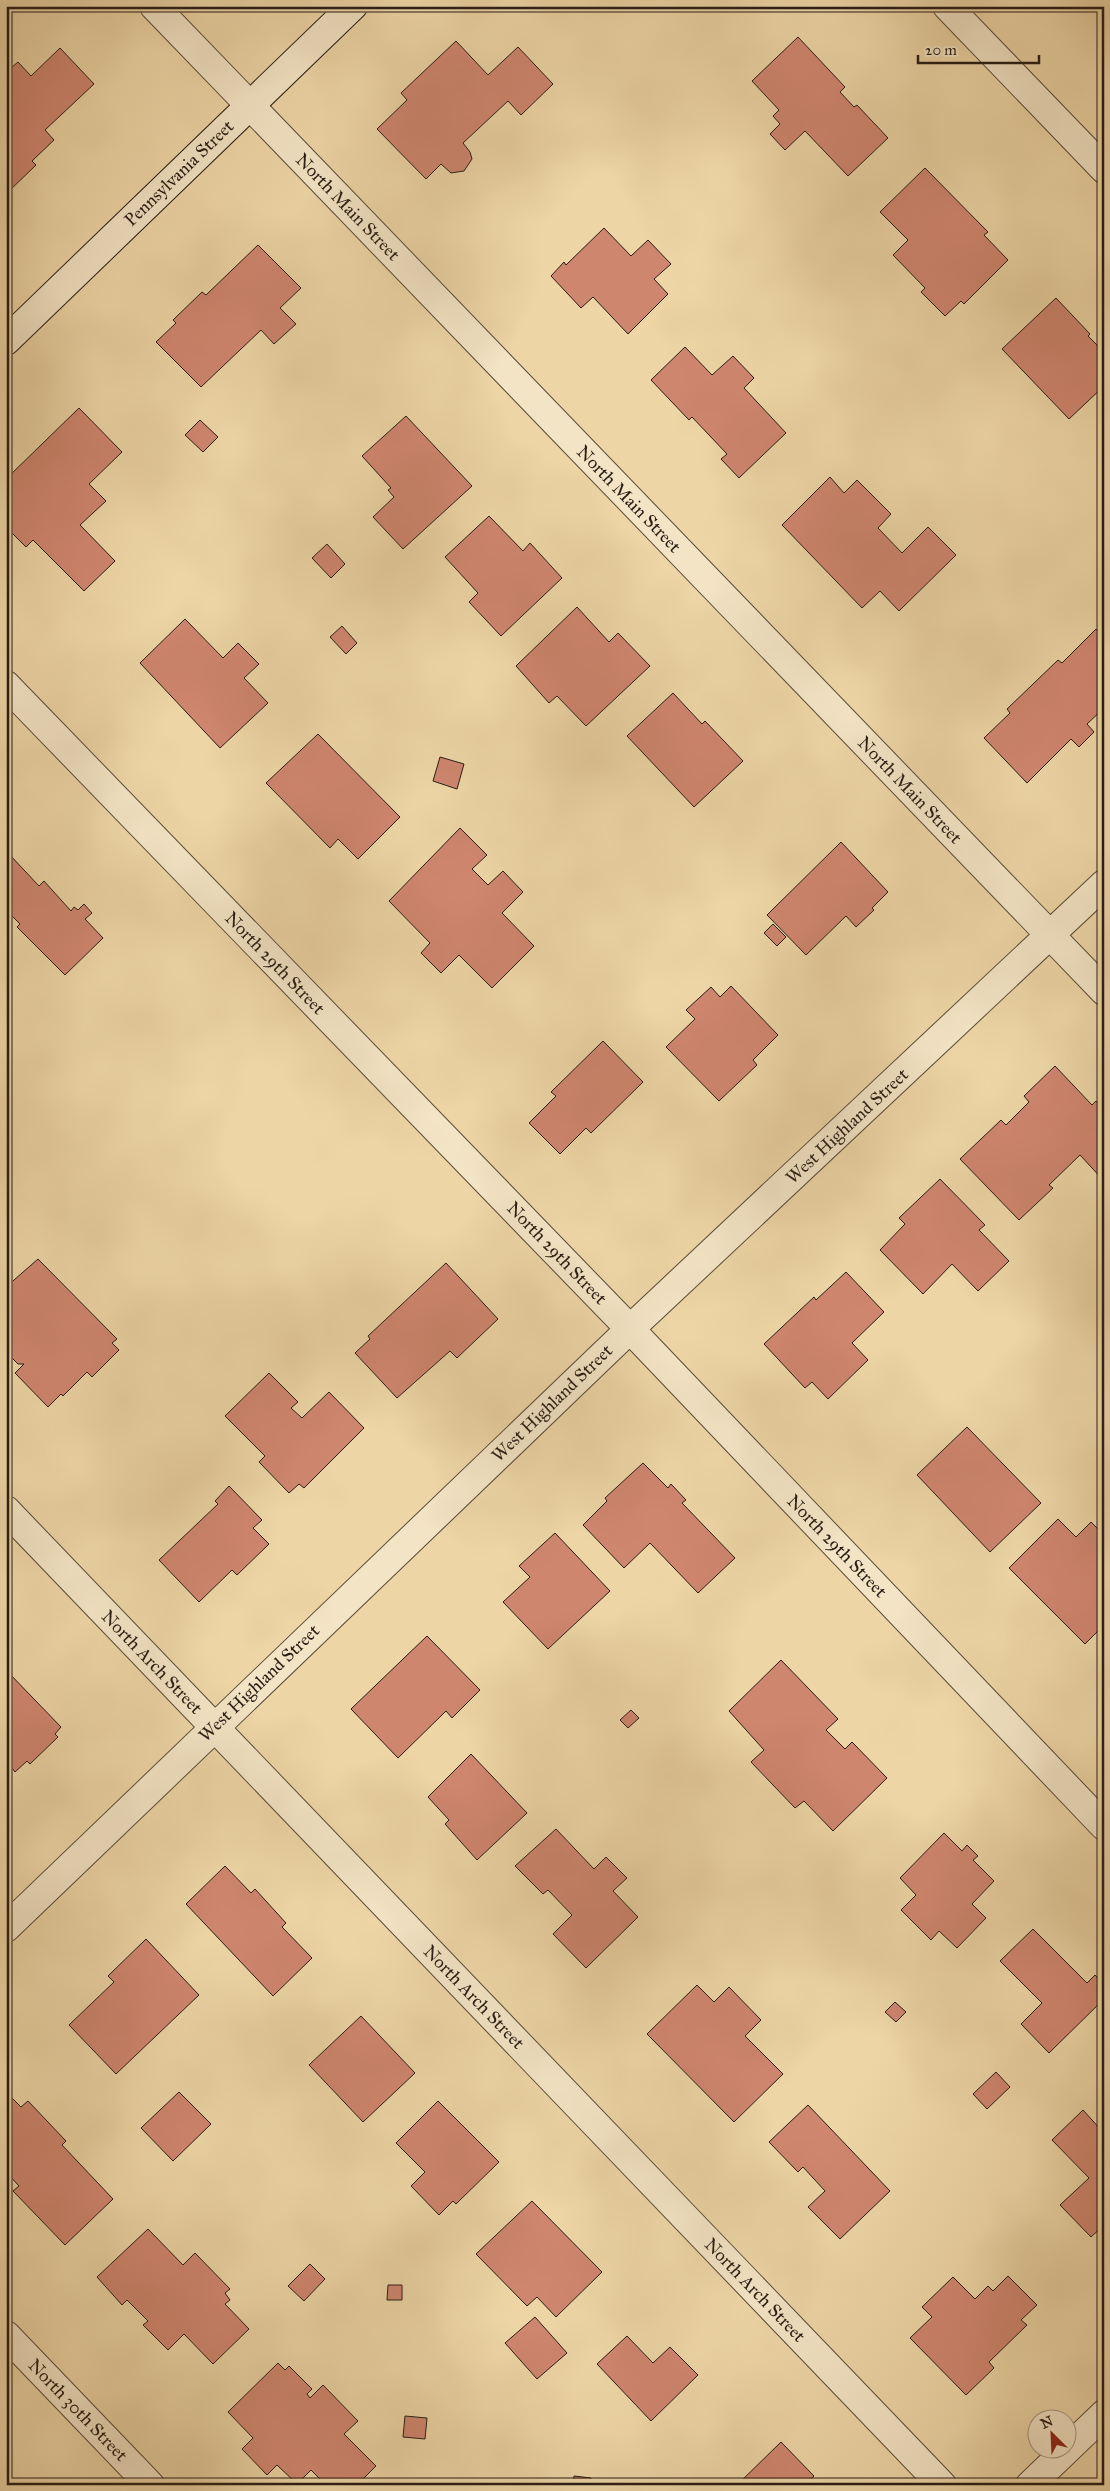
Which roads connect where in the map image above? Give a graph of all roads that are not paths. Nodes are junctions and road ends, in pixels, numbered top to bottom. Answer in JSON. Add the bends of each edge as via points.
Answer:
{"nodes":[{"id":1,"x":154,"y":6,"type":"edge"},
{"id":2,"x":353,"y":6,"type":"edge"},
{"id":3,"x":947,"y":6,"type":"edge"},
{"id":4,"x":250,"y":105,"type":"junction"},
{"id":5,"x":1104,"y":169,"type":"edge"},
{"id":6,"x":6,"y":341,"type":"edge"},
{"id":7,"x":6,"y":685,"type":"edge"},
{"id":8,"x":1104,"y":884,"type":"edge"},
{"id":9,"x":1050,"y":936,"type":"junction"},
{"id":10,"x":1104,"y":991,"type":"edge"},
{"id":11,"x":630,"y":1329,"type":"junction"},
{"id":12,"x":6,"y":1510,"type":"edge"},
{"id":13,"x":214,"y":1726,"type":"junction"},
{"id":14,"x":1104,"y":1826,"type":"edge"},
{"id":15,"x":6,"y":1928,"type":"edge"},
{"id":16,"x":6,"y":2335,"type":"edge"},
{"id":17,"x":1104,"y":2414,"type":"edge"},
{"id":18,"x":150,"y":2485,"type":"edge"},
{"id":19,"x":942,"y":2485,"type":"edge"},
{"id":20,"x":1030,"y":2485,"type":"edge"}],
"edges":[{"from":1,"to":4,"type":"street","name":"North Main Street"},
{"from":2,"to":4,"type":"street","name":"Pennsylvania Street"},
{"from":3,"to":5,"type":"street"},
{"from":4,"to":6,"type":"street","name":"Pennsylvania Street"},
{"from":4,"to":9,"type":"street","name":"North Main Street"},
{"from":7,"to":11,"type":"street","name":"North 29th Street"},
{"from":8,"to":9,"type":"street","name":"West Highland Street"},
{"from":9,"to":10,"type":"street","name":"North Main Street"},
{"from":9,"to":11,"type":"street","name":"West Highland Street"},
{"from":11,"to":13,"type":"street","name":"West Highland Street"},
{"from":11,"to":14,"type":"street","name":"North 29th Street"},
{"from":12,"to":13,"type":"street","name":"North Arch Street"},
{"from":13,"to":15,"type":"street","name":"West Highland Street"},
{"from":13,"to":19,"type":"street","name":"North Arch Street"},
{"from":16,"to":18,"type":"street","name":"North 30th Street"},
{"from":17,"to":20,"type":"street"}]}
